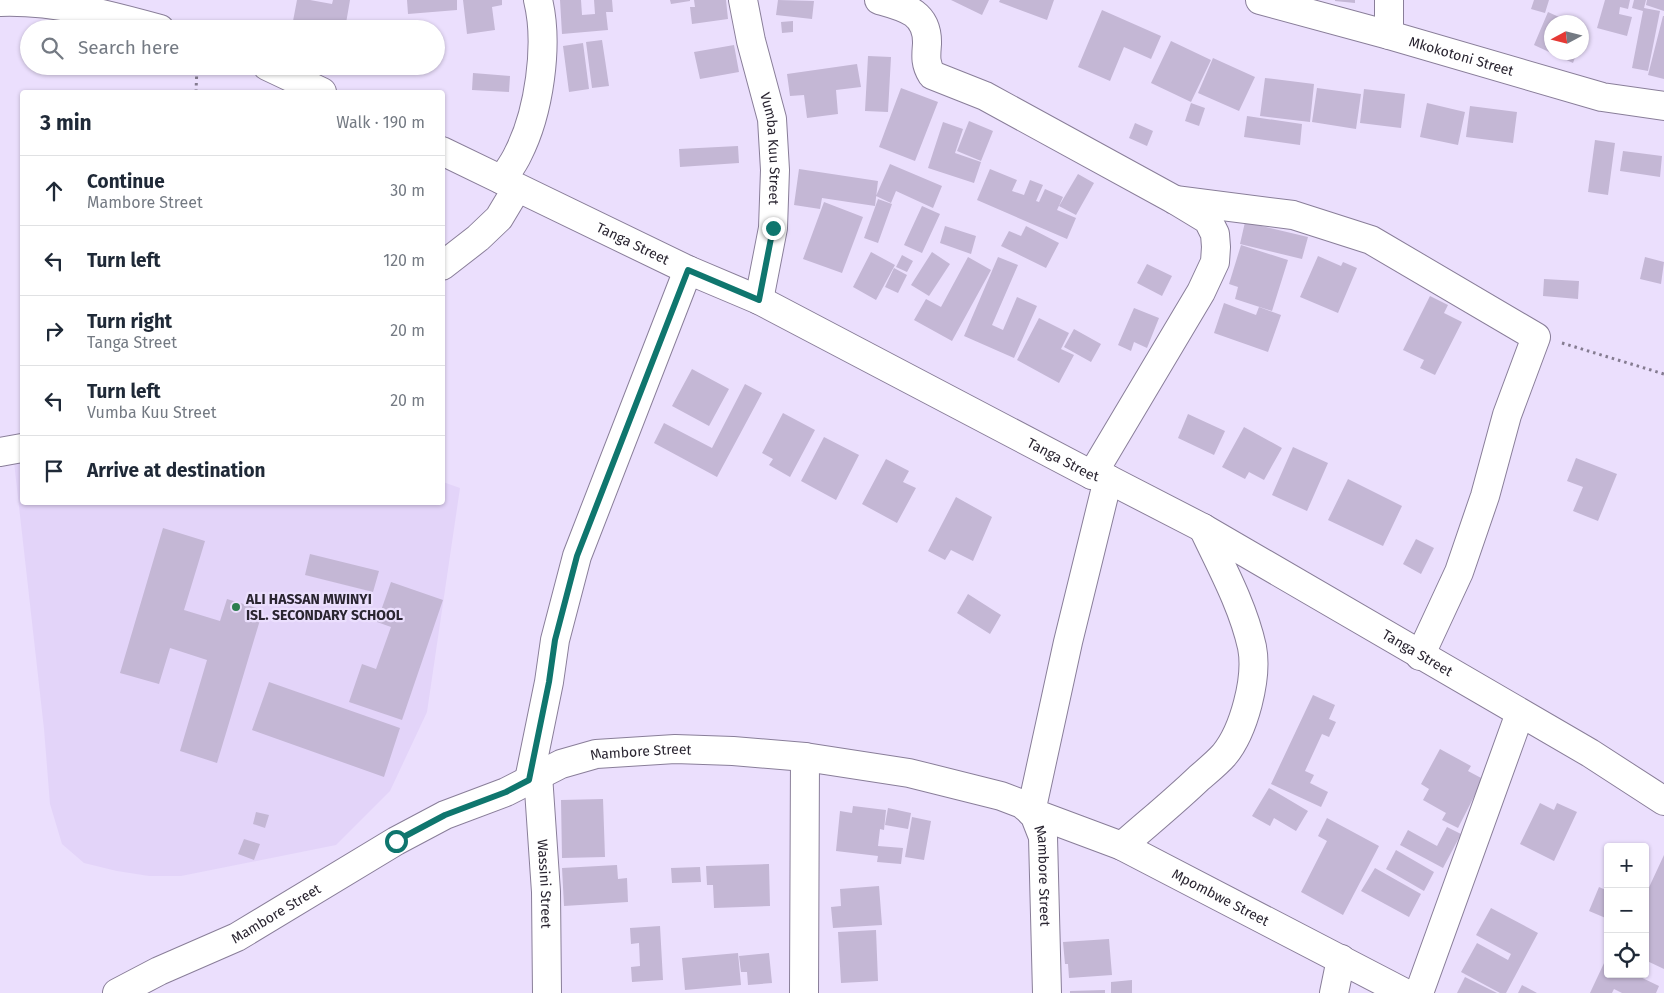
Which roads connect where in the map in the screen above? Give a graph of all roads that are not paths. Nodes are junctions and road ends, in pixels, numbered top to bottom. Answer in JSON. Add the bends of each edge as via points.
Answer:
{"nodes":[{"id":1,"x":538,"y":0,"type":"edge"},
{"id":2,"x":744,"y":0,"type":"edge"},
{"id":3,"x":879,"y":0,"type":"edge"},
{"id":4,"x":1260,"y":0,"type":"edge"},
{"id":5,"x":1389,"y":0,"type":"edge"},
{"id":6,"x":0,"y":2,"type":"edge"},
{"id":7,"x":128,"y":20,"type":"edge"},
{"id":8,"x":1389,"y":35,"type":"junction"},
{"id":9,"x":286,"y":75,"type":"edge"},
{"id":10,"x":318,"y":90,"type":"edge"},
{"id":11,"x":1664,"y":106,"type":"edge"},
{"id":12,"x":445,"y":152,"type":"edge"},
{"id":13,"x":509,"y":184,"type":"junction"},
{"id":14,"x":1175,"y":200,"type":"junction"},
{"id":15,"x":445,"y":264,"type":"edge"},
{"id":16,"x":688,"y":270,"type":"junction"},
{"id":17,"x":759,"y":300,"type":"junction"},
{"id":18,"x":20,"y":448,"type":"edge"},
{"id":19,"x":0,"y":452,"type":"edge"},
{"id":20,"x":1100,"y":477,"type":"junction"},
{"id":21,"x":1203,"y":528,"type":"junction"},
{"id":22,"x":1420,"y":656,"type":"junction"},
{"id":23,"x":1520,"y":713,"type":"junction"},
{"id":24,"x":805,"y":757,"type":"junction"},
{"id":25,"x":534,"y":778,"type":"junction"},
{"id":26,"x":1664,"y":801,"type":"edge"},
{"id":27,"x":1031,"y":812,"type":"junction"},
{"id":28,"x":1122,"y":846,"type":"junction"},
{"id":29,"x":1342,"y":959,"type":"junction"},
{"id":30,"x":117,"y":993,"type":"edge"},
{"id":31,"x":547,"y":993,"type":"edge"},
{"id":32,"x":804,"y":993,"type":"edge"},
{"id":33,"x":1047,"y":993,"type":"edge"},
{"id":34,"x":1334,"y":993,"type":"edge"},
{"id":35,"x":1405,"y":993,"type":"edge"},
{"id":36,"x":1419,"y":993,"type":"edge"}],
"edges":[{"from":1,"to":13,"type":"street","via":[[542,45],[540,83],[533,115]]},
{"from":2,"to":17,"type":"street","name":"Vumba Kuu Street","via":[[751,41],[772,119],[775,170],[773,228]]},
{"from":3,"to":14,"type":"street","via":[[906,8],[919,16],[927,42],[927,67],[932,75],[985,96]]},
{"from":4,"to":8,"type":"street","name":"Mkokotoni Street"},
{"from":5,"to":8,"type":"street"},
{"from":6,"to":7,"type":"street","via":[[40,1]]},
{"from":8,"to":11,"type":"street","name":"Mkokotoni Street","via":[[1602,98]]},
{"from":9,"to":10,"type":"street"},
{"from":12,"to":13,"type":"street","name":"Tanga Street"},
{"from":13,"to":15,"type":"street","via":[[499,218]]},
{"from":13,"to":16,"type":"street","name":"Tanga Street"},
{"from":14,"to":20,"type":"street","via":[[1208,220],[1215,234],[1214,262],[1201,292]]},
{"from":14,"to":22,"type":"street","via":[[1293,216],[1372,240],[1536,336],[1507,415],[1485,496],[1459,572]]},
{"from":16,"to":17,"type":"street","name":"Tanga Street"},
{"from":16,"to":25,"type":"street","name":"Wassini Street","via":[[577,556],[555,640]]},
{"from":17,"to":20,"type":"street","name":"Tanga Street"},
{"from":18,"to":19,"type":"street"},
{"from":20,"to":21,"type":"street","name":"Tanga Street"},
{"from":20,"to":27,"type":"street"},
{"from":21,"to":22,"type":"street","name":"Tanga Street"},
{"from":21,"to":28,"type":"street","via":[[1242,613],[1252,647],[1252,688],[1238,732],[1224,755]]},
{"from":22,"to":23,"type":"street","name":"Tanga Street"},
{"from":23,"to":26,"type":"street","name":"Tanga Street"},
{"from":23,"to":36,"type":"street"},
{"from":24,"to":25,"type":"street","name":"Mambore Street","via":[[675,748],[596,754],[560,764]]},
{"from":24,"to":27,"type":"street","name":"Mambore Street","via":[[918,776],[1001,796],[1022,804]]},
{"from":24,"to":32,"type":"street"},
{"from":25,"to":30,"type":"street","name":"Mambore Street","via":[[445,815],[237,937]]},
{"from":25,"to":31,"type":"street","name":"Wassini Street","via":[[546,892]]},
{"from":27,"to":28,"type":"street","name":"Mpombwe Street"},
{"from":27,"to":33,"type":"street","name":"Mambore Street","via":[[1043,837]]},
{"from":28,"to":29,"type":"street","name":"Mpombwe Street"},
{"from":29,"to":34,"type":"street"},
{"from":29,"to":35,"type":"street","name":"Mpombwe Street"}]}
